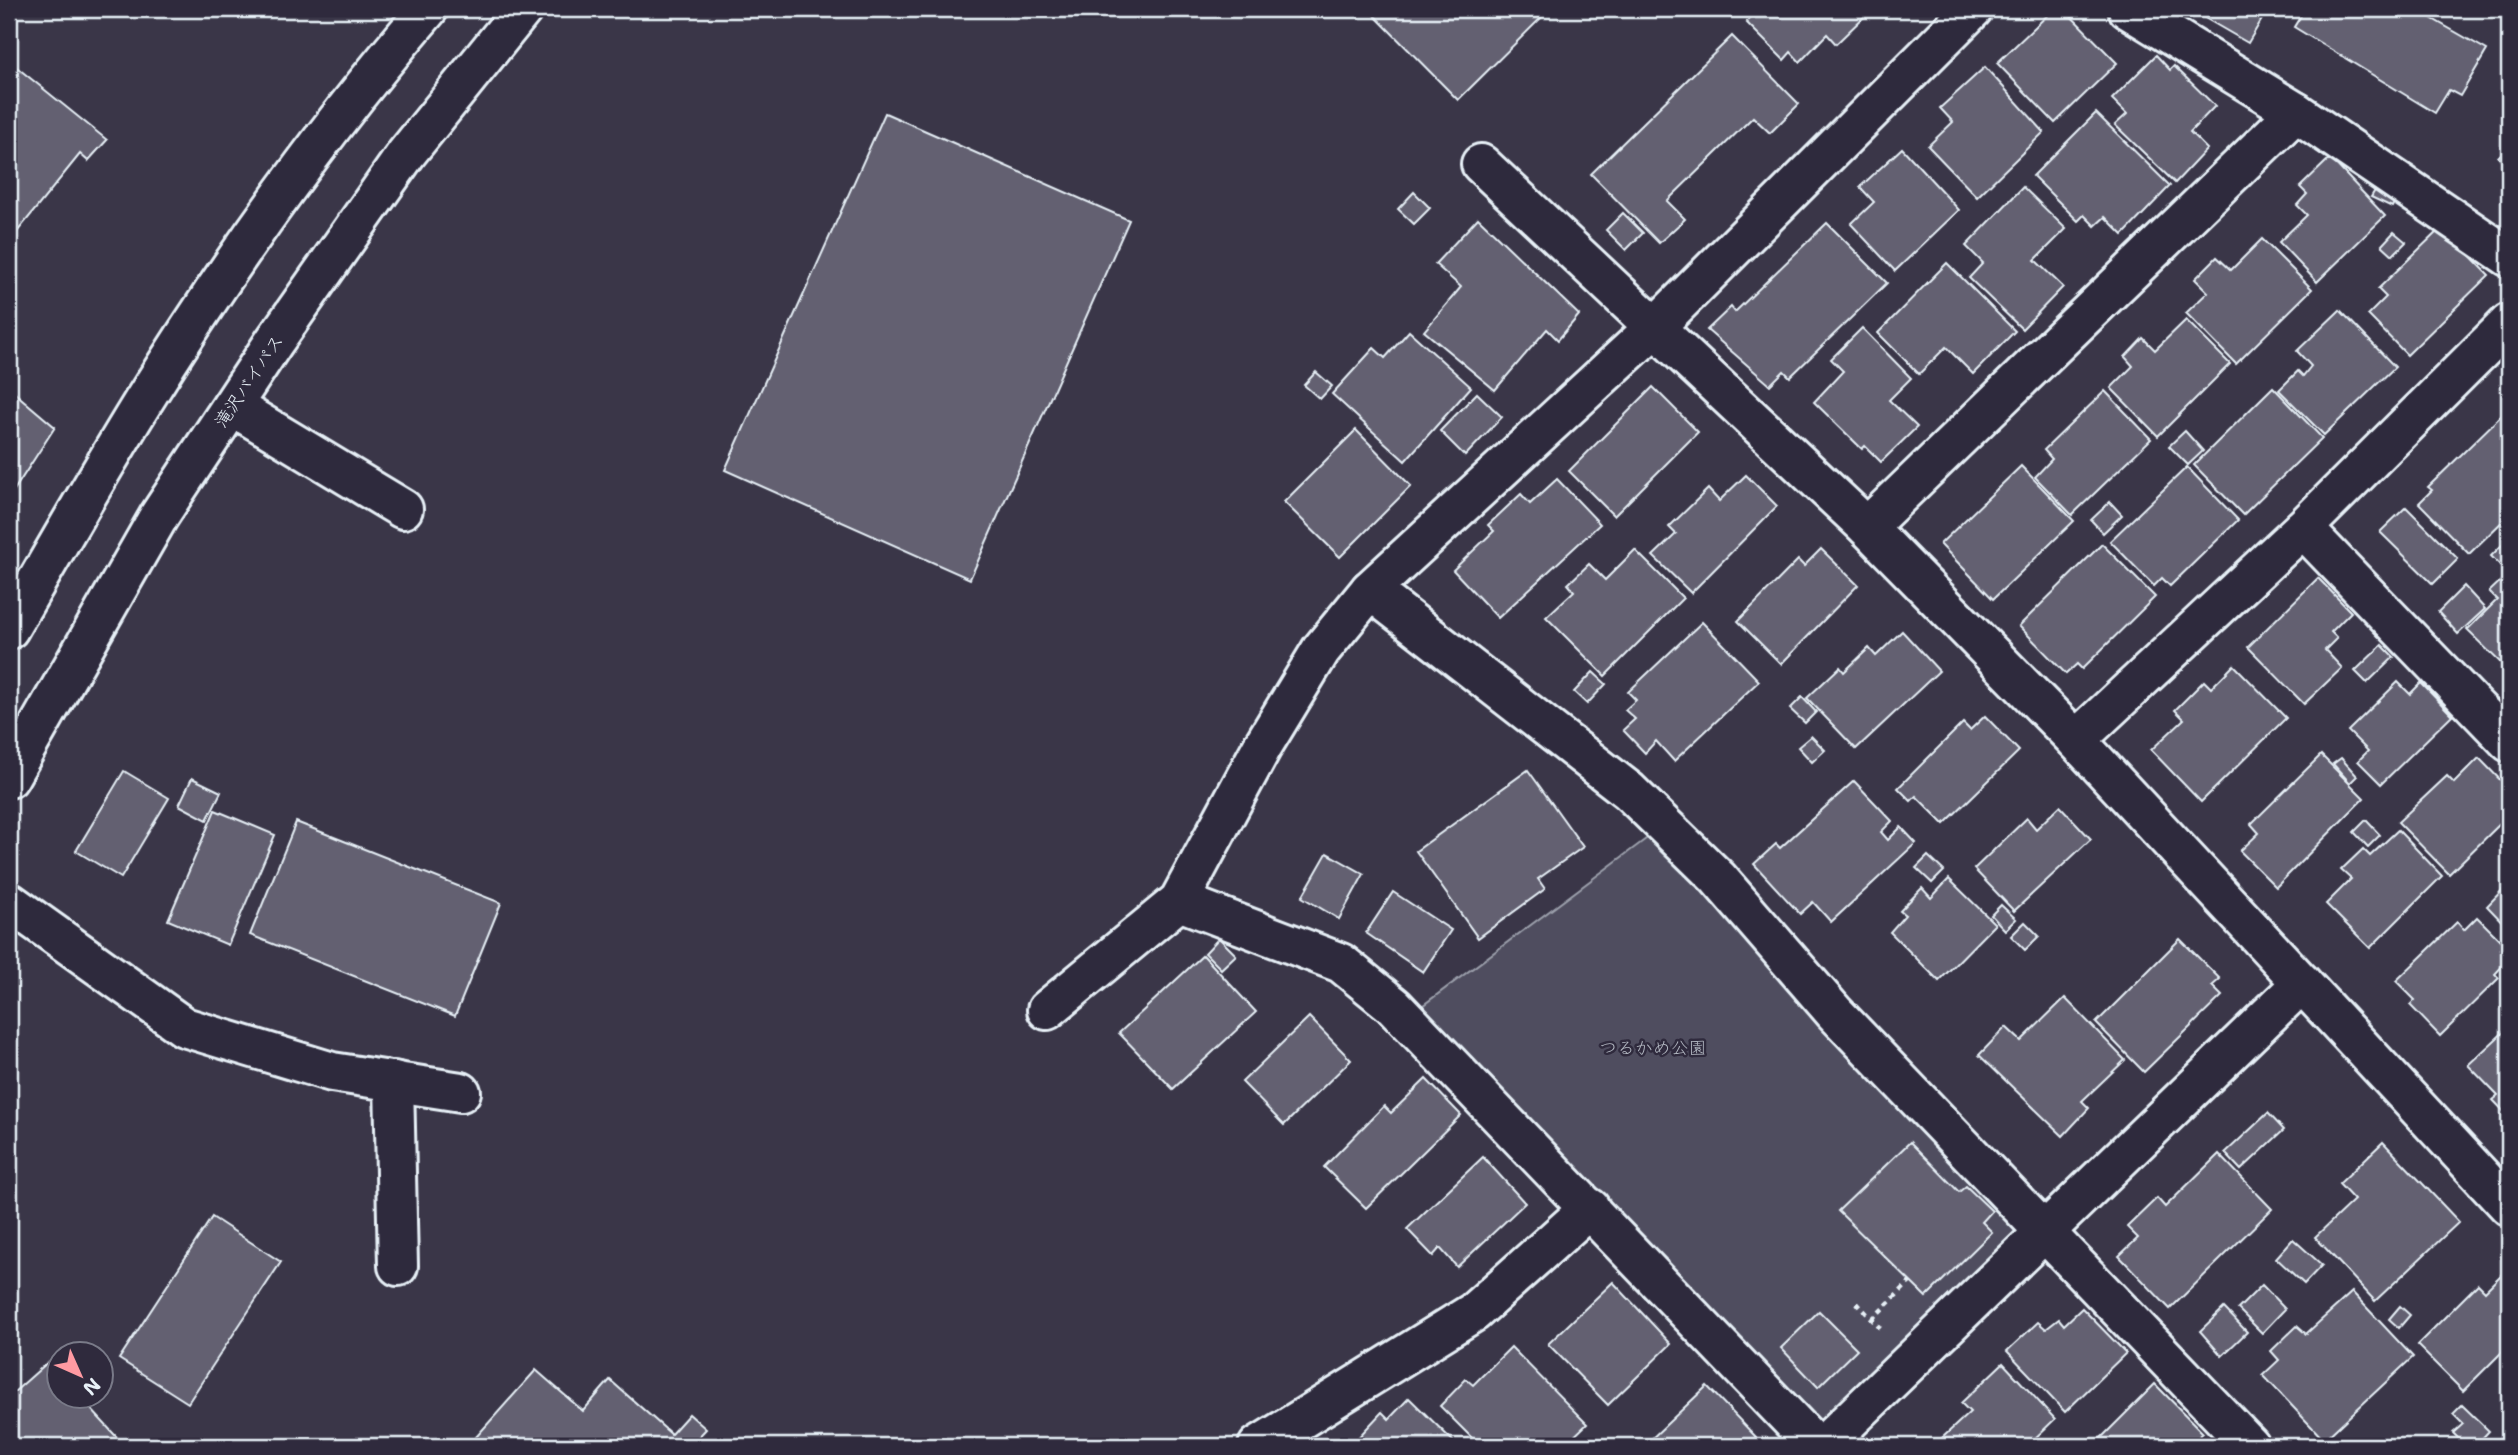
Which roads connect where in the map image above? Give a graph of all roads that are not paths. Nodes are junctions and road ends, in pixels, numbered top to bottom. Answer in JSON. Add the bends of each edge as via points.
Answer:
{"nodes":[{"id":1,"x":428,"y":9,"type":"edge"},
{"id":2,"x":523,"y":9,"type":"edge"},
{"id":3,"x":1973,"y":9,"type":"edge"},
{"id":4,"x":2128,"y":9,"type":"edge"},
{"id":5,"x":2296,"y":112,"type":"junction"},
{"id":6,"x":1481,"y":164,"type":"dead end"},
{"id":7,"x":2509,"y":257,"type":"edge"},
{"id":8,"x":2509,"y":323,"type":"edge"},
{"id":9,"x":1654,"y":328,"type":"junction"},
{"id":10,"x":232,"y":405,"type":"junction"},
{"id":11,"x":403,"y":509,"type":"dead end"},
{"id":12,"x":1867,"y":527,"type":"junction"},
{"id":13,"x":2303,"y":528,"type":"junction"},
{"id":14,"x":1370,"y":590,"type":"junction"},
{"id":15,"x":9,"y":629,"type":"edge"},
{"id":16,"x":2076,"y":740,"type":"junction"},
{"id":17,"x":2509,"y":742,"type":"edge"},
{"id":18,"x":9,"y":778,"type":"edge"},
{"id":19,"x":1179,"y":901,"type":"junction"},
{"id":20,"x":9,"y":902,"type":"edge"},
{"id":21,"x":2302,"y":983,"type":"junction"},
{"id":22,"x":1046,"y":1010,"type":"dead end"},
{"id":23,"x":394,"y":1082,"type":"junction"},
{"id":24,"x":461,"y":1092,"type":"dead end"},
{"id":25,"x":2505,"y":1194,"type":"edge"},
{"id":26,"x":1590,"y":1208,"type":"junction"},
{"id":27,"x":2045,"y":1234,"type":"junction"},
{"id":28,"x":398,"y":1266,"type":"dead end"},
{"id":29,"x":1258,"y":1446,"type":"edge"},
{"id":30,"x":1816,"y":1446,"type":"edge"},
{"id":31,"x":1823,"y":1446,"type":"edge"},
{"id":32,"x":2249,"y":1446,"type":"edge"}],
"edges":[{"from":1,"to":15,"type":"main road","via":[[356,93],[222,280],[141,405]]},
{"from":2,"to":10,"type":"main road","name":"滝沢バイパス","via":[[406,154]]},
{"from":3,"to":9,"type":"main road"},
{"from":4,"to":5,"type":"main road"},
{"from":5,"to":7,"type":"main road"},
{"from":5,"to":12,"type":"main road"},
{"from":6,"to":9,"type":"main road"},
{"from":8,"to":13,"type":"main road"},
{"from":9,"to":12,"type":"main road"},
{"from":9,"to":14,"type":"main road"},
{"from":10,"to":11,"type":"main road"},
{"from":10,"to":18,"type":"main road","name":"滝沢バイパス","via":[[159,516]]},
{"from":12,"to":16,"type":"main road"},
{"from":13,"to":16,"type":"main road"},
{"from":13,"to":17,"type":"main road"},
{"from":14,"to":19,"type":"main road","via":[[1321,650],[1262,747]]},
{"from":14,"to":27,"type":"main road","via":[[1629,791],[1718,878],[1834,1012]]},
{"from":16,"to":21,"type":"main road"},
{"from":19,"to":22,"type":"main road"},
{"from":19,"to":26,"type":"main road","via":[[1341,962],[1394,1006]]},
{"from":20,"to":23,"type":"main road","via":[[184,1027],[332,1072]]},
{"from":21,"to":25,"type":"main road"},
{"from":21,"to":27,"type":"main road"},
{"from":23,"to":24,"type":"main road"},
{"from":23,"to":28,"type":"main road"},
{"from":26,"to":29,"type":"main road","via":[[1474,1312]]},
{"from":26,"to":30,"type":"main road"},
{"from":27,"to":31,"type":"main road"},
{"from":27,"to":32,"type":"main road"}]}
